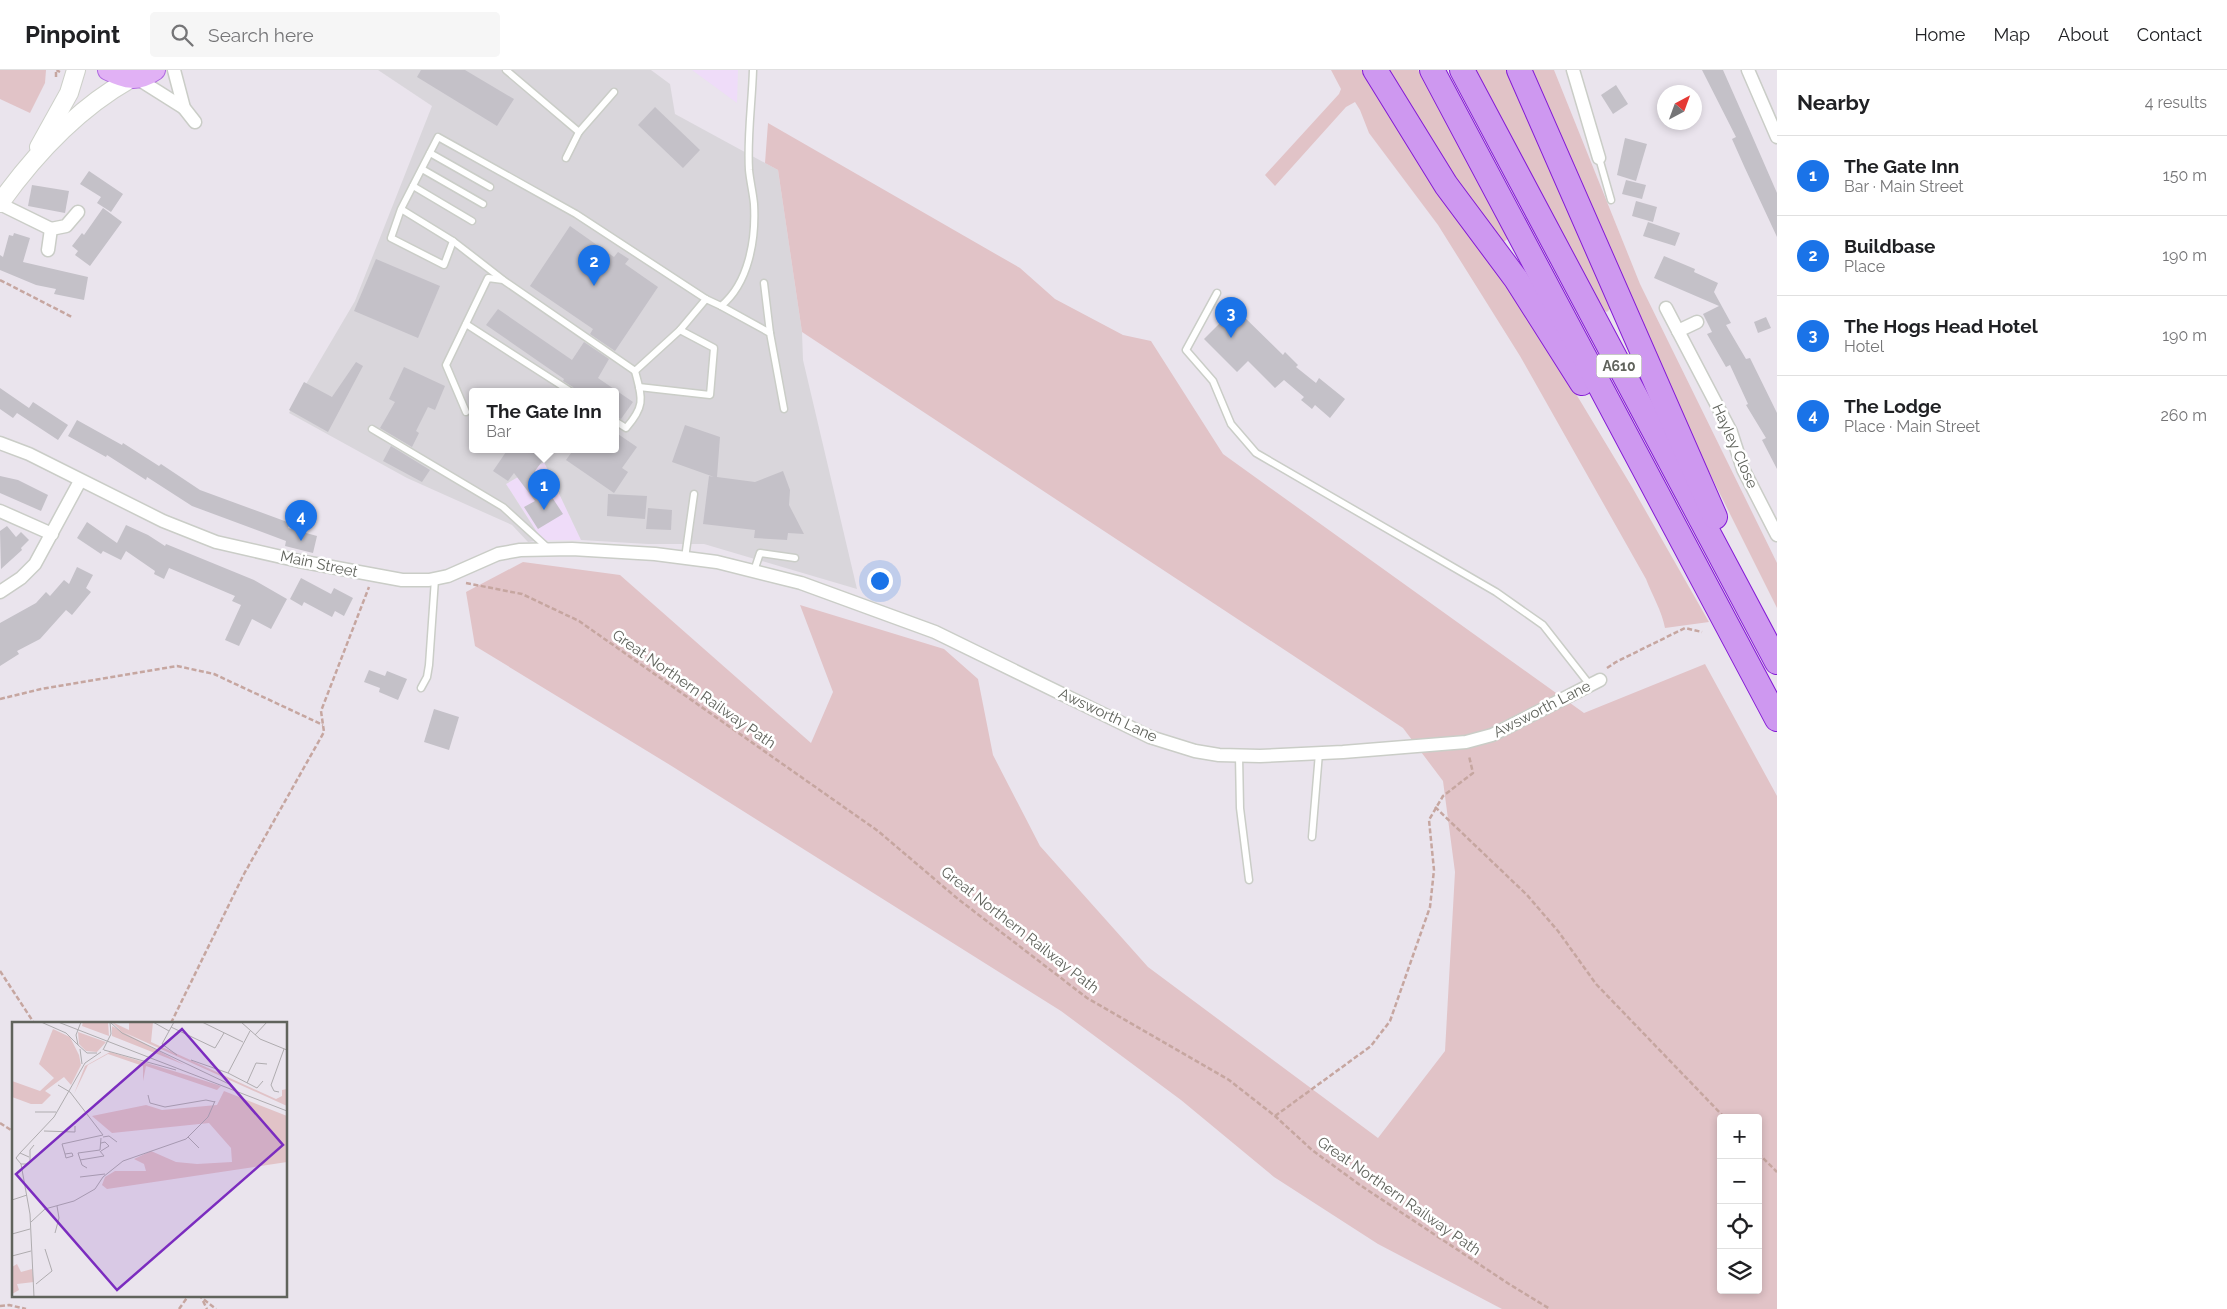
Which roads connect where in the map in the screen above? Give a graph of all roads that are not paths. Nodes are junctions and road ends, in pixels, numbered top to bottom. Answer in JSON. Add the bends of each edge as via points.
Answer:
{"nodes":[{"id":1,"x":76,"y":70,"type":"edge"},
{"id":2,"x":108,"y":70,"type":"edge"},
{"id":3,"x":174,"y":70,"type":"edge"},
{"id":4,"x":506,"y":70,"type":"edge"},
{"id":5,"x":753,"y":70,"type":"edge"},
{"id":6,"x":1375,"y":70,"type":"edge"},
{"id":7,"x":1432,"y":70,"type":"edge"},
{"id":8,"x":1462,"y":70,"type":"edge"},
{"id":9,"x":1519,"y":70,"type":"edge"},
{"id":10,"x":1573,"y":70,"type":"edge"},
{"id":11,"x":1748,"y":70,"type":"edge"},
{"id":12,"x":141,"y":76,"type":"edge"},
{"id":13,"x":614,"y":92,"type":"dead end"},
{"id":14,"x":184,"y":108,"type":"junction"},
{"id":15,"x":195,"y":122,"type":"dead end"},
{"id":16,"x":579,"y":132,"type":"junction"},
{"id":17,"x":1777,"y":137,"type":"edge"},
{"id":18,"x":430,"y":153,"type":"junction"},
{"id":19,"x":33,"y":158,"type":"junction"},
{"id":20,"x":566,"y":158,"type":"dead end"},
{"id":21,"x":1599,"y":158,"type":"joint"},
{"id":22,"x":422,"y":169,"type":"junction"},
{"id":23,"x":413,"y":186,"type":"junction"},
{"id":24,"x":490,"y":186,"type":"dead end"},
{"id":25,"x":1611,"y":200,"type":"dead end"},
{"id":26,"x":0,"y":203,"type":"edge"},
{"id":27,"x":484,"y":204,"type":"dead end"},
{"id":28,"x":401,"y":209,"type":"junction"},
{"id":29,"x":78,"y":212,"type":"dead end"},
{"id":30,"x":472,"y":221,"type":"dead end"},
{"id":31,"x":50,"y":229,"type":"junction"},
{"id":32,"x":454,"y":242,"type":"junction"},
{"id":33,"x":48,"y":250,"type":"dead end"},
{"id":34,"x":503,"y":280,"type":"junction"},
{"id":35,"x":764,"y":283,"type":"dead end"},
{"id":36,"x":1217,"y":293,"type":"dead end"},
{"id":37,"x":706,"y":299,"type":"junction"},
{"id":38,"x":721,"y":306,"type":"junction"},
{"id":39,"x":1666,"y":308,"type":"dead end"},
{"id":40,"x":1696,"y":322,"type":"dead end"},
{"id":41,"x":466,"y":324,"type":"junction"},
{"id":42,"x":680,"y":330,"type":"junction"},
{"id":43,"x":1678,"y":331,"type":"junction"},
{"id":44,"x":770,"y":333,"type":"junction"},
{"id":45,"x":636,"y":371,"type":"junction"},
{"id":46,"x":640,"y":387,"type":"junction"},
{"id":47,"x":565,"y":388,"type":"edge"},
{"id":48,"x":784,"y":409,"type":"dead end"},
{"id":49,"x":466,"y":412,"type":"dead end"},
{"id":50,"x":619,"y":424,"type":"edge"},
{"id":51,"x":372,"y":429,"type":"dead end"},
{"id":52,"x":0,"y":442,"type":"edge"},
{"id":53,"x":80,"y":481,"type":"junction"},
{"id":54,"x":694,"y":494,"type":"dead end"},
{"id":55,"x":1665,"y":507,"type":"junction"},
{"id":56,"x":0,"y":511,"type":"edge"},
{"id":57,"x":52,"y":534,"type":"junction"},
{"id":58,"x":1777,"y":535,"type":"edge"},
{"id":59,"x":550,"y":549,"type":"junction"},
{"id":60,"x":655,"y":554,"type":"joint"},
{"id":61,"x":685,"y":558,"type":"junction"},
{"id":62,"x":795,"y":558,"type":"dead end"},
{"id":63,"x":754,"y":571,"type":"junction"},
{"id":64,"x":435,"y":579,"type":"junction"},
{"id":65,"x":0,"y":592,"type":"edge"},
{"id":66,"x":1774,"y":656,"type":"edge"},
{"id":67,"x":1595,"y":683,"type":"joint"},
{"id":68,"x":421,"y":688,"type":"dead end"},
{"id":69,"x":1777,"y":719,"type":"edge"},
{"id":70,"x":1319,"y":753,"type":"junction"},
{"id":71,"x":1239,"y":755,"type":"junction"},
{"id":72,"x":1312,"y":837,"type":"dead end"},
{"id":73,"x":1249,"y":880,"type":"dead end"}],
"edges":[{"from":1,"to":19,"type":"street","via":[[70,93]]},
{"from":2,"to":12,"type":"main road"},
{"from":3,"to":14,"type":"street"},
{"from":4,"to":16,"type":"lane"},
{"from":5,"to":38,"type":"lane","via":[[749,169],[754,234],[742,278],[732,297]]},
{"from":6,"to":55,"type":"highway","via":[[1446,185],[1516,279],[1608,429]]},
{"from":7,"to":55,"type":"highway","number":"A610"},
{"from":8,"to":66,"type":"highway","number":"A610"},
{"from":9,"to":66,"type":"highway"},
{"from":10,"to":21,"type":"street"},
{"from":11,"to":17,"type":"street"},
{"from":12,"to":14,"type":"street"},
{"from":12,"to":19,"type":"street","via":[[98,98]]},
{"from":13,"to":16,"type":"lane"},
{"from":14,"to":15,"type":"street"},
{"from":16,"to":20,"type":"lane"},
{"from":18,"to":22,"type":"lane"},
{"from":18,"to":24,"type":"lane"},
{"from":18,"to":37,"type":"lane","via":[[438,138],[576,214]]},
{"from":19,"to":26,"type":"street"},
{"from":21,"to":25,"type":"lane"},
{"from":22,"to":23,"type":"lane"},
{"from":22,"to":27,"type":"lane"},
{"from":23,"to":28,"type":"lane"},
{"from":23,"to":30,"type":"lane"},
{"from":26,"to":31,"type":"street"},
{"from":28,"to":32,"type":"lane"},
{"from":28,"to":32,"type":"lane","via":[[392,238],[444,265]]},
{"from":29,"to":31,"type":"street","via":[[66,226]]},
{"from":31,"to":33,"type":"street"},
{"from":32,"to":34,"type":"lane"},
{"from":34,"to":41,"type":"lane","via":[[488,278]]},
{"from":34,"to":45,"type":"lane"},
{"from":35,"to":44,"type":"lane"},
{"from":36,"to":67,"type":"lane","via":[[1186,350],[1213,381],[1231,424],[1256,453],[1496,592],[1543,625]]},
{"from":37,"to":38,"type":"lane"},
{"from":37,"to":42,"type":"lane"},
{"from":38,"to":44,"type":"lane"},
{"from":39,"to":43,"type":"street","name":"Hayley Close"},
{"from":40,"to":43,"type":"street"},
{"from":41,"to":47,"type":"lane"},
{"from":41,"to":49,"type":"lane","via":[[446,365]]},
{"from":42,"to":45,"type":"lane"},
{"from":42,"to":46,"type":"lane","via":[[714,348],[710,395]]},
{"from":43,"to":58,"type":"street","name":"Hayley Close","via":[[1731,432],[1744,469]]},
{"from":44,"to":48,"type":"lane"},
{"from":45,"to":46,"type":"lane"},
{"from":46,"to":50,"type":"lane","via":[[642,399],[636,417],[626,428]]},
{"from":51,"to":59,"type":"lane","via":[[503,507]]},
{"from":52,"to":53,"type":"street","name":"Main Street"},
{"from":53,"to":57,"type":"street"},
{"from":53,"to":64,"type":"street","name":"Main Street","via":[[163,521],[216,542],[371,575],[402,580]]},
{"from":54,"to":61,"type":"lane"},
{"from":55,"to":69,"type":"highway","number":"A610"},
{"from":56,"to":57,"type":"street"},
{"from":57,"to":65,"type":"street","via":[[29,570]]},
{"from":59,"to":60,"type":"street","name":"Main Street"},
{"from":59,"to":64,"type":"street","name":"Main Street","via":[[498,554]]},
{"from":60,"to":61,"type":"street","name":"Awsworth Lane"},
{"from":61,"to":63,"type":"street","name":"Awsworth Lane"},
{"from":62,"to":63,"type":"lane","via":[[760,553]]},
{"from":63,"to":71,"type":"street","name":"Awsworth Lane","via":[[800,583],[935,632],[1150,737],[1195,751]]},
{"from":64,"to":68,"type":"lane","via":[[429,665]]},
{"from":67,"to":70,"type":"street","name":"Awsworth Lane","via":[[1492,735],[1466,742]]},
{"from":70,"to":71,"type":"street","name":"Awsworth Lane"},
{"from":70,"to":72,"type":"lane"},
{"from":71,"to":73,"type":"lane","via":[[1240,808]]}]}
